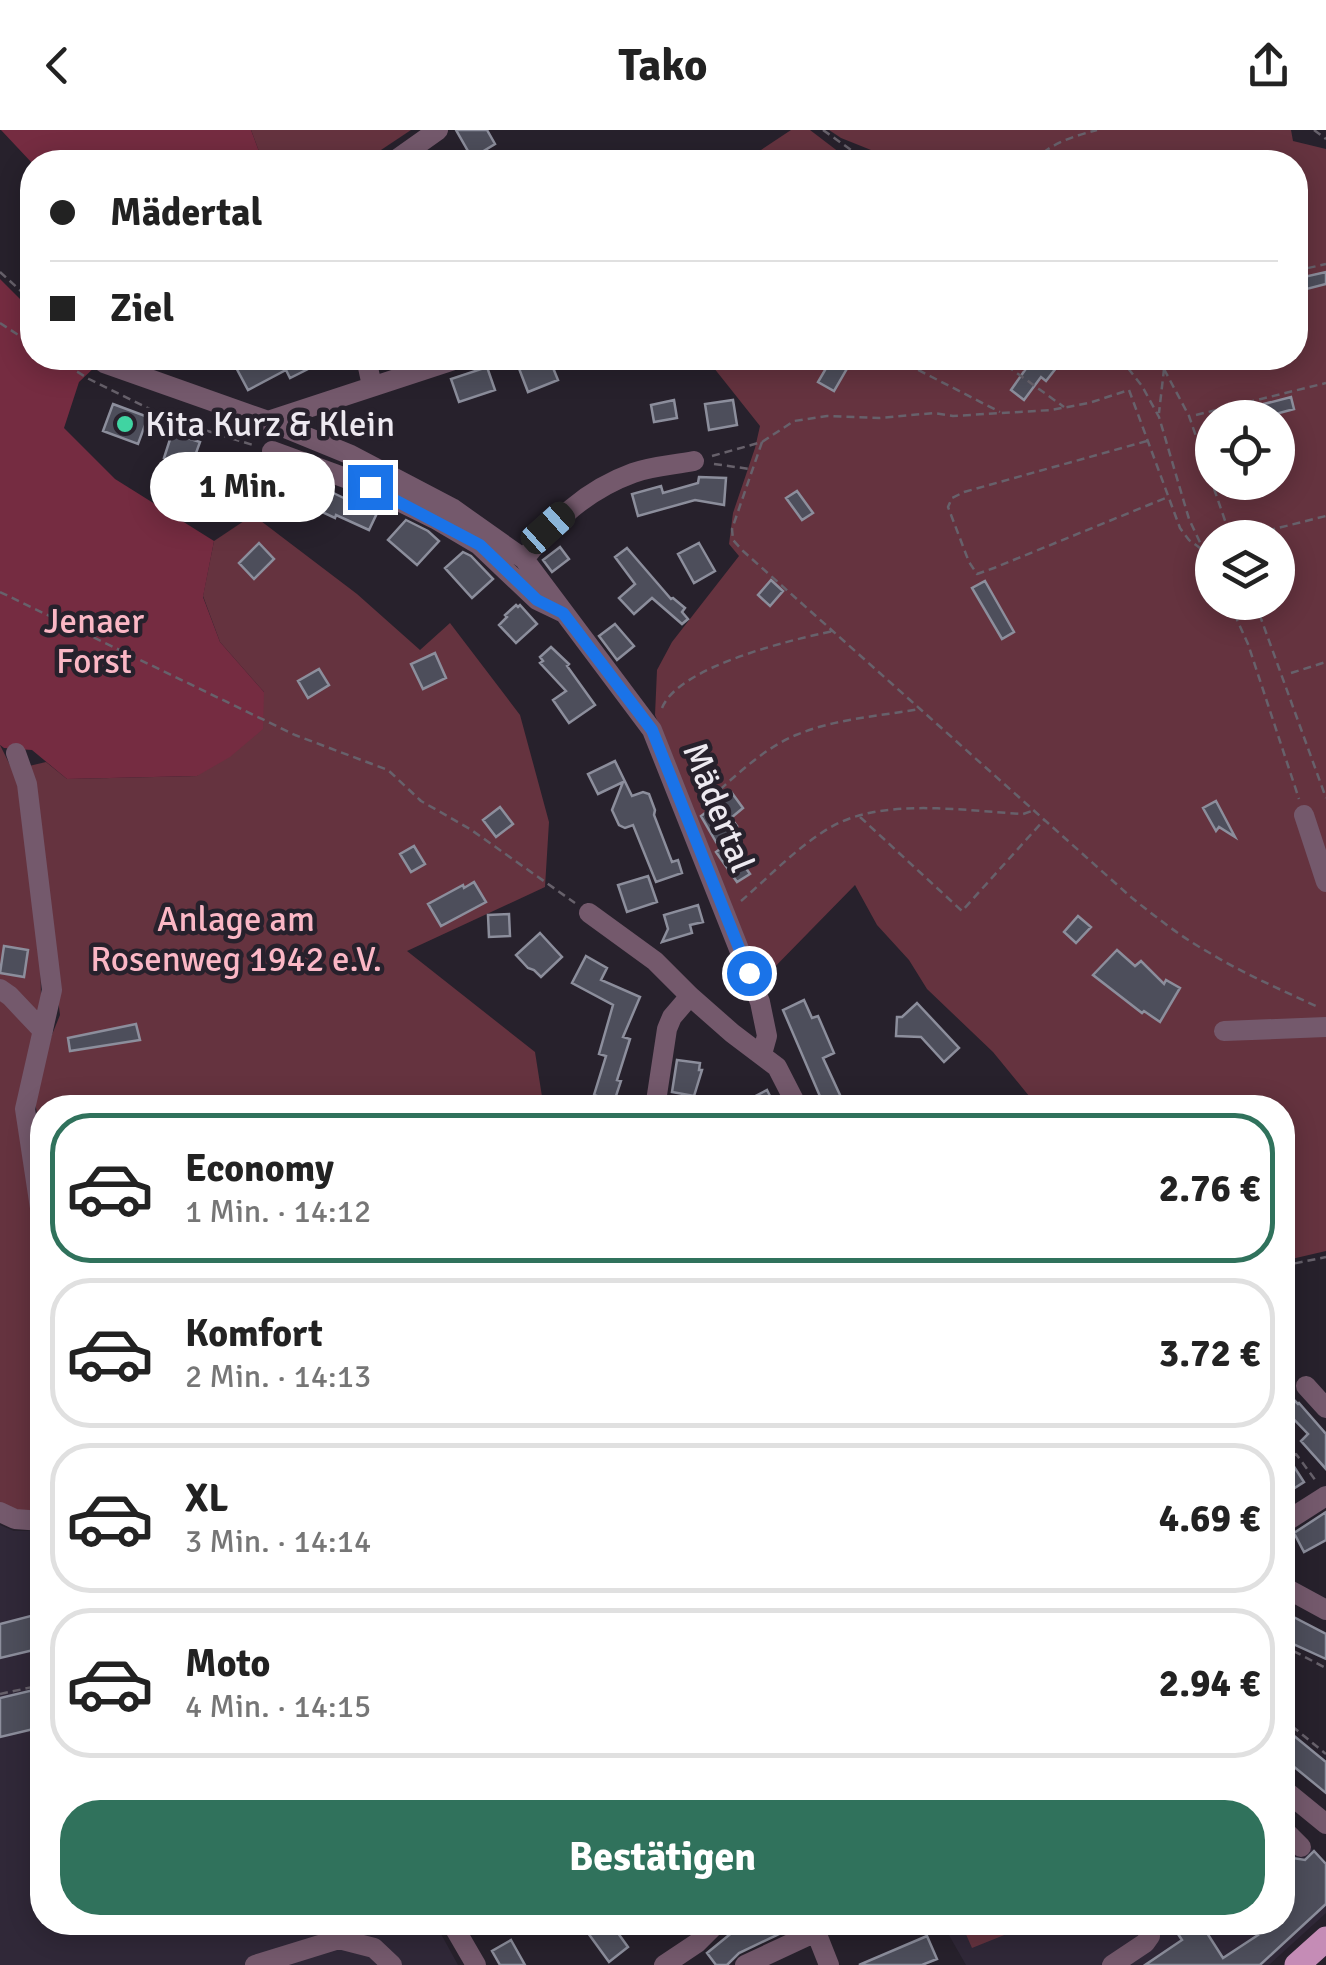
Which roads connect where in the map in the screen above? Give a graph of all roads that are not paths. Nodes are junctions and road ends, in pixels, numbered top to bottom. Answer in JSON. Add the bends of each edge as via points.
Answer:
{"nodes":[{"id":1,"x":438,"y":130,"type":"edge"},
{"id":2,"x":410,"y":150,"type":"edge"},
{"id":3,"x":122,"y":370,"type":"edge"},
{"id":4,"x":369,"y":370,"type":"edge"},
{"id":5,"x":422,"y":370,"type":"edge"},
{"id":6,"x":372,"y":386,"type":"junction"},
{"id":7,"x":268,"y":420,"type":"junction"},
{"id":8,"x":272,"y":452,"type":"road end"},
{"id":9,"x":694,"y":461,"type":"road end"},
{"id":10,"x":452,"y":508,"type":"junction"},
{"id":11,"x":418,"y":511,"type":"junction"},
{"id":12,"x":524,"y":559,"type":"junction"},
{"id":13,"x":563,"y":613,"type":"junction"},
{"id":14,"x":16,"y":754,"type":"dead end"},
{"id":15,"x":1304,"y":815,"type":"road end"},
{"id":16,"x":1326,"y":882,"type":"edge"},
{"id":17,"x":589,"y":913,"type":"road end"},
{"id":18,"x":0,"y":989,"type":"edge"},
{"id":19,"x":690,"y":996,"type":"junction"},
{"id":20,"x":1326,"y":1027,"type":"edge"},
{"id":21,"x":43,"y":1031,"type":"junction"},
{"id":22,"x":1224,"y":1031,"type":"dead end"},
{"id":23,"x":762,"y":1054,"type":"junction"},
{"id":24,"x":656,"y":1095,"type":"edge"},
{"id":25,"x":792,"y":1095,"type":"edge"},
{"id":26,"x":30,"y":1142,"type":"edge"},
{"id":27,"x":1306,"y":1386,"type":"dead end"},
{"id":28,"x":1326,"y":1408,"type":"edge"},
{"id":29,"x":1323,"y":1492,"type":"edge"},
{"id":30,"x":0,"y":1512,"type":"edge"},
{"id":31,"x":1295,"y":1514,"type":"edge"},
{"id":32,"x":30,"y":1519,"type":"edge"},
{"id":33,"x":1295,"y":1593,"type":"edge"},
{"id":34,"x":1326,"y":1610,"type":"edge"},
{"id":35,"x":1295,"y":1799,"type":"edge"},
{"id":36,"x":1326,"y":1824,"type":"edge"},
{"id":37,"x":1295,"y":1840,"type":"edge"},
{"id":38,"x":1301,"y":1846,"type":"dead end"},
{"id":39,"x":458,"y":1935,"type":"edge"},
{"id":40,"x":704,"y":1935,"type":"edge"},
{"id":41,"x":799,"y":1935,"type":"edge"},
{"id":42,"x":817,"y":1935,"type":"edge"},
{"id":43,"x":1150,"y":1935,"type":"edge"},
{"id":44,"x":1326,"y":1939,"type":"edge"},
{"id":45,"x":255,"y":1965,"type":"edge"},
{"id":46,"x":392,"y":1965,"type":"edge"},
{"id":47,"x":476,"y":1965,"type":"edge"},
{"id":48,"x":664,"y":1965,"type":"edge"},
{"id":49,"x":745,"y":1965,"type":"edge"},
{"id":50,"x":829,"y":1965,"type":"edge"},
{"id":51,"x":1112,"y":1965,"type":"edge"},
{"id":52,"x":1297,"y":1965,"type":"edge"}],
"edges":[{"from":1,"to":2,"type":"street"},
{"from":3,"to":7,"type":"street","name":"Mädertal"},
{"from":4,"to":6,"type":"street"},
{"from":5,"to":6,"type":"street"},
{"from":6,"to":7,"type":"street"},
{"from":7,"to":10,"type":"street","name":"Mädertal"},
{"from":8,"to":11,"type":"street"},
{"from":9,"to":12,"type":"street","via":[[636,472],[602,487],[548,528]]},
{"from":10,"to":11,"type":"street"},
{"from":10,"to":12,"type":"street","name":"Mädertal"},
{"from":11,"to":13,"type":"street","via":[[480,545],[537,600]]},
{"from":12,"to":13,"type":"street","name":"Mädertal"},
{"from":13,"to":23,"type":"street","name":"Mädertal","via":[[652,730],[766,1025]]},
{"from":14,"to":21,"type":"street","via":[[27,784],[52,990]]},
{"from":15,"to":16,"type":"street"},
{"from":17,"to":19,"type":"street"},
{"from":18,"to":21,"type":"street"},
{"from":19,"to":23,"type":"street"},
{"from":19,"to":24,"type":"street","via":[[667,1029]]},
{"from":20,"to":22,"type":"street"},
{"from":21,"to":26,"type":"street","via":[[25,1109]]},
{"from":23,"to":25,"type":"street","via":[[778,1067]]},
{"from":27,"to":28,"type":"street"},
{"from":29,"to":31,"type":"street"},
{"from":30,"to":32,"type":"street"},
{"from":33,"to":34,"type":"street"},
{"from":35,"to":36,"type":"street"},
{"from":37,"to":38,"type":"street"},
{"from":39,"to":47,"type":"street"},
{"from":40,"to":48,"type":"street"},
{"from":41,"to":49,"type":"street"},
{"from":42,"to":50,"type":"street"},
{"from":43,"to":51,"type":"street"},
{"from":44,"to":52,"type":"main road"},
{"from":45,"to":46,"type":"street","via":[[339,1939],[374,1948]]}]}
